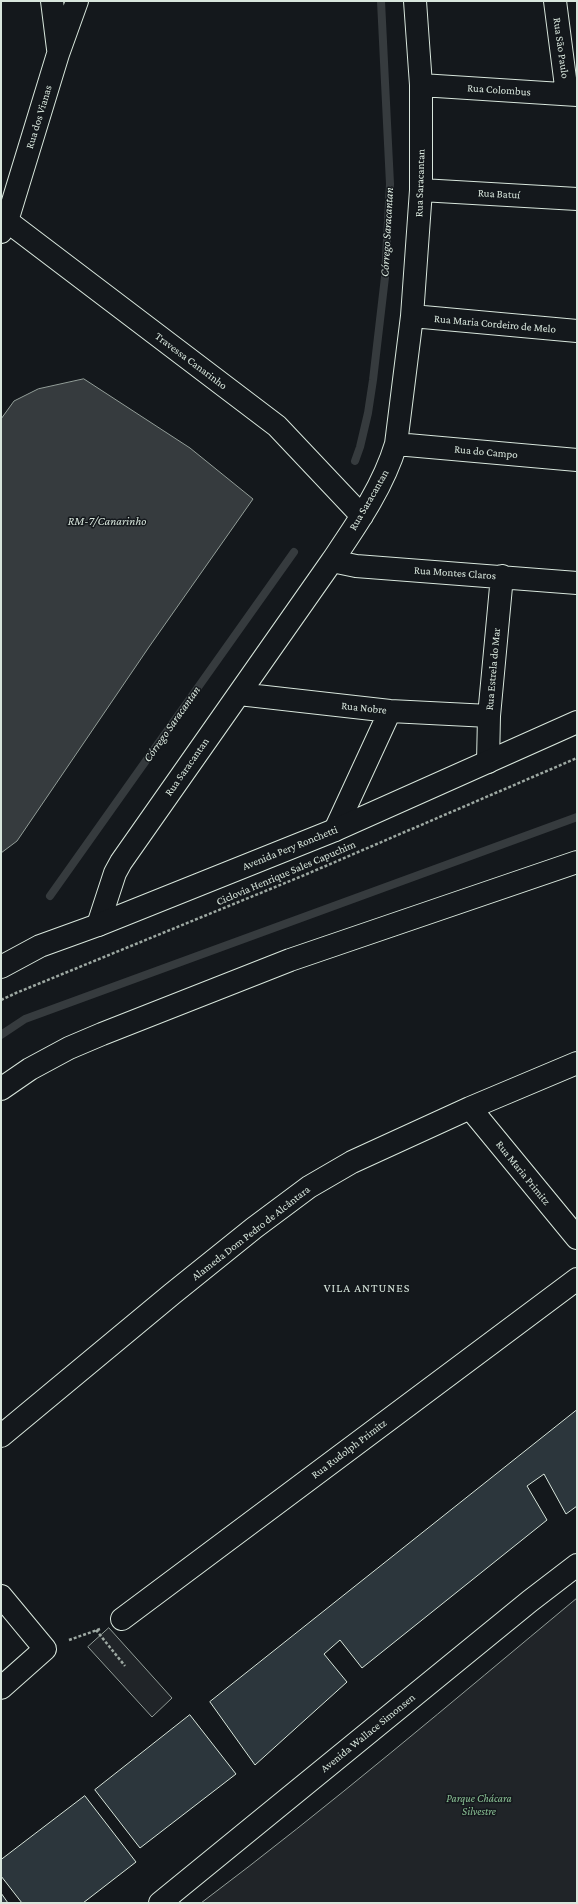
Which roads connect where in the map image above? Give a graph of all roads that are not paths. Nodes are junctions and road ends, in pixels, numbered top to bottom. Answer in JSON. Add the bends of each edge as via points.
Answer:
{"nodes":[{"id":1,"x":52,"y":1,"type":"edge"},
{"id":2,"x":77,"y":1,"type":"edge"},
{"id":3,"x":415,"y":1,"type":"edge"},
{"id":4,"x":555,"y":1,"type":"edge"},
{"id":5,"x":58,"y":54,"type":"junction"},
{"id":6,"x":421,"y":85,"type":"junction"},
{"id":7,"x":572,"y":94,"type":"edge"},
{"id":8,"x":421,"y":190,"type":"junction"},
{"id":9,"x":577,"y":198,"type":"edge"},
{"id":10,"x":4,"y":226,"type":"edge"},
{"id":11,"x":412,"y":316,"type":"junction"},
{"id":12,"x":577,"y":330,"type":"edge"},
{"id":13,"x":396,"y":444,"type":"junction"},
{"id":14,"x":577,"y":460,"type":"edge"},
{"id":15,"x":362,"y":516,"type":"junction"},
{"id":16,"x":332,"y":561,"type":"junction"},
{"id":17,"x":502,"y":576,"type":"junction"},
{"id":18,"x":577,"y":583,"type":"edge"},
{"id":19,"x":239,"y":694,"type":"junction"},
{"id":20,"x":390,"y":711,"type":"junction"},
{"id":21,"x":489,"y":716,"type":"junction"},
{"id":22,"x":577,"y":722,"type":"edge"},
{"id":23,"x":488,"y":762,"type":"junction"},
{"id":24,"x":335,"y":830,"type":"junction"},
{"id":25,"x":577,"y":862,"type":"edge"},
{"id":26,"x":98,"y":925,"type":"junction"},
{"id":27,"x":1,"y":967,"type":"edge"},
{"id":28,"x":577,"y":1062,"type":"edge"},
{"id":29,"x":1,"y":1089,"type":"edge"},
{"id":30,"x":470,"y":1108,"type":"junction"},
{"id":31,"x":577,"y":1238,"type":"edge"},
{"id":32,"x":577,"y":1279,"type":"edge"},
{"id":33,"x":1,"y":1436,"type":"edge"},
{"id":34,"x":577,"y":1565,"type":"edge"},
{"id":35,"x":1,"y":1596,"type":"edge"},
{"id":36,"x":122,"y":1620,"type":"road end"},
{"id":37,"x":1,"y":1688,"type":"edge"},
{"id":38,"x":160,"y":1903,"type":"edge"}],
"edges":[{"from":1,"to":5,"type":"street"},
{"from":2,"to":5,"type":"street","name":"Rua dos Vianas"},
{"from":3,"to":6,"type":"street","name":"Rua Saracantan"},
{"from":4,"to":7,"type":"street","name":"Rua São Paulo"},
{"from":5,"to":10,"type":"street","name":"Rua dos Vianas"},
{"from":6,"to":7,"type":"street","name":"Rua Colombus"},
{"from":6,"to":8,"type":"street","name":"Rua Saracantan"},
{"from":8,"to":9,"type":"street","name":"Rua Batuí"},
{"from":8,"to":11,"type":"street","name":"Rua Saracantan"},
{"from":10,"to":15,"type":"street","name":"Travessa Canarinho","via":[[277,426]]},
{"from":11,"to":12,"type":"street","name":"Rua Maria Cordeiro de Melo"},
{"from":11,"to":13,"type":"street","name":"Rua Saracantan"},
{"from":13,"to":14,"type":"street","name":"Rua do Campo"},
{"from":13,"to":15,"type":"street","name":"Rua Saracantan","via":[[381,484]]},
{"from":15,"to":16,"type":"street","name":"Rua Saracantan"},
{"from":16,"to":17,"type":"street","name":"Rua Montes Claros","via":[[356,566]]},
{"from":16,"to":19,"type":"street","name":"Rua Saracantan"},
{"from":17,"to":18,"type":"street","name":"Rua Montes Claros"},
{"from":17,"to":21,"type":"street","name":"Rua Estrela do Mar"},
{"from":19,"to":20,"type":"street","name":"Rua Nobre"},
{"from":19,"to":26,"type":"street","name":"Rua Saracantan","via":[[121,862]]},
{"from":20,"to":21,"type":"street","name":"Rua Nobre"},
{"from":20,"to":24,"type":"street"},
{"from":21,"to":23,"type":"street","name":"Rua Estrela do Mar"},
{"from":22,"to":23,"type":"street","name":"Avenida Pery Ronchetti"},
{"from":23,"to":24,"type":"street","name":"Avenida Pery Ronchetti"},
{"from":24,"to":26,"type":"street","name":"Avenida Pery Ronchetti"},
{"from":25,"to":29,"type":"street","via":[[290,960],[102,1034],[30,1069]]},
{"from":26,"to":27,"type":"street","name":"Avenida Pery Ronchetti","via":[[40,946]]},
{"from":28,"to":30,"type":"street","name":"Alameda Dom Pedro de Alcântara"},
{"from":30,"to":31,"type":"street","name":"Rua Maria Primitz"},
{"from":30,"to":33,"type":"street","name":"Alameda Dom Pedro de Alcântara","via":[[352,1162],[308,1187],[183,1285]]},
{"from":32,"to":36,"type":"street","name":"Rua Rudolph Primitz"},
{"from":34,"to":38,"type":"street","name":"Avenida Wallace Simonsen"},
{"from":35,"to":37,"type":"street","via":[[45,1649]]}]}
